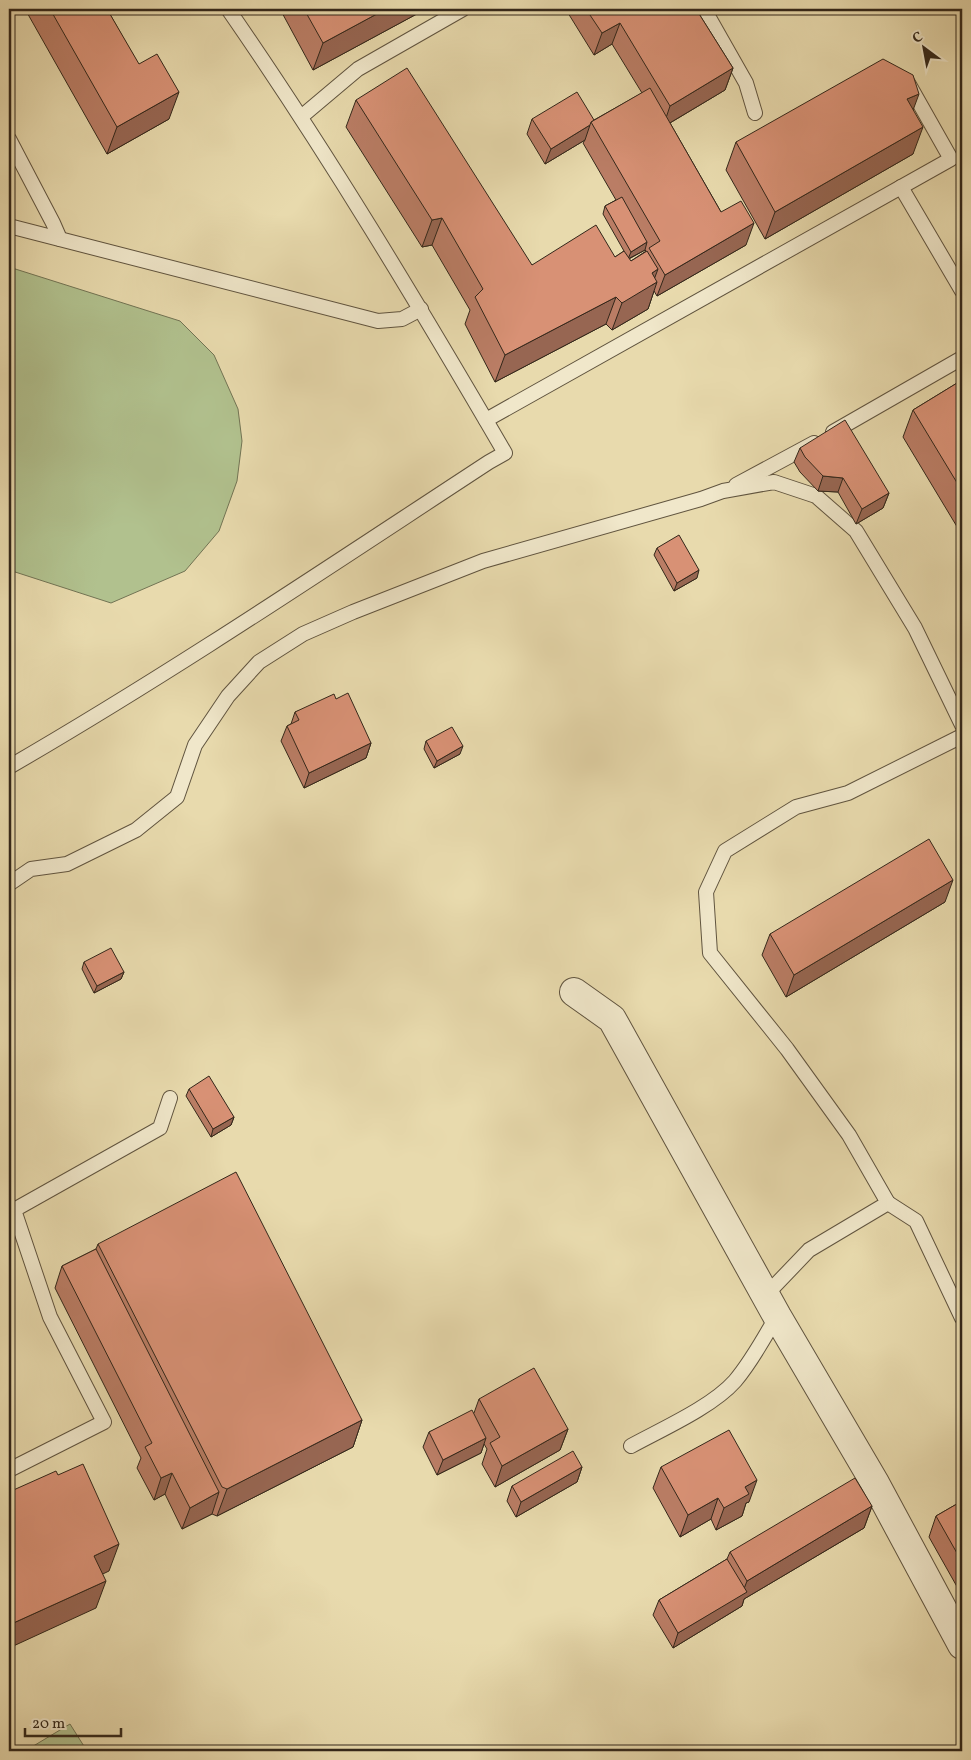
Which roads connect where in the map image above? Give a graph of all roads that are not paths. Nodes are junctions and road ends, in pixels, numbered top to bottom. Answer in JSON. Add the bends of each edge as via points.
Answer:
{"nodes":[{"id":1,"x":228,"y":9,"type":"edge"},
{"id":2,"x":463,"y":9,"type":"edge"},
{"id":3,"x":704,"y":9,"type":"edge"},
{"id":4,"x":908,"y":82,"type":"edge"},
{"id":5,"x":755,"y":113,"type":"dead end"},
{"id":6,"x":301,"y":116,"type":"junction"},
{"id":7,"x":9,"y":139,"type":"edge"},
{"id":8,"x":901,"y":187,"type":"junction"},
{"id":9,"x":9,"y":226,"type":"edge"},
{"id":10,"x":60,"y":239,"type":"junction"},
{"id":11,"x":962,"y":292,"type":"edge"},
{"id":12,"x":421,"y":309,"type":"junction"},
{"id":13,"x":962,"y":358,"type":"edge"},
{"id":14,"x":486,"y":420,"type":"junction"},
{"id":15,"x":724,"y":491,"type":"junction"},
{"id":16,"x":962,"y":725,"type":"edge"},
{"id":17,"x":962,"y":736,"type":"edge"},
{"id":18,"x":9,"y":766,"type":"edge"},
{"id":19,"x":9,"y":884,"type":"edge"},
{"id":20,"x":574,"y":992,"type":"dead end"},
{"id":21,"x":170,"y":1098,"type":"dead end"},
{"id":22,"x":888,"y":1204,"type":"junction"},
{"id":23,"x":771,"y":1306,"type":"junction"},
{"id":24,"x":962,"y":1318,"type":"edge"},
{"id":25,"x":631,"y":1446,"type":"dead end"},
{"id":26,"x":9,"y":1470,"type":"edge"},
{"id":27,"x":962,"y":1645,"type":"edge"}],
"edges":[{"from":1,"to":6,"type":"lane"},
{"from":2,"to":6,"type":"lane","via":[[358,69]]},
{"from":3,"to":5,"type":"lane","via":[[746,83]]},
{"from":4,"to":8,"type":"lane","via":[[951,159]]},
{"from":6,"to":12,"type":"lane"},
{"from":7,"to":10,"type":"lane"},
{"from":8,"to":11,"type":"lane"},
{"from":8,"to":14,"type":"lane"},
{"from":9,"to":10,"type":"lane"},
{"from":10,"to":12,"type":"lane","via":[[378,321],[402,319]]},
{"from":12,"to":14,"type":"lane"},
{"from":13,"to":15,"type":"lane"},
{"from":14,"to":18,"type":"lane","via":[[505,453],[241,623]]},
{"from":15,"to":16,"type":"lane","via":[[774,482],[816,496],[856,531],[915,628]]},
{"from":15,"to":19,"type":"lane","via":[[483,561],[303,634],[259,662],[228,696],[195,745],[177,797],[136,830],[67,864],[31,869]]},
{"from":17,"to":22,"type":"lane","via":[[848,793],[796,807],[725,851],[706,892],[710,953],[787,1049],[843,1127]]},
{"from":20,"to":23,"type":"street","via":[[612,1019]]},
{"from":21,"to":26,"type":"lane","via":[[160,1128],[14,1210],[50,1317],[104,1422]]},
{"from":22,"to":23,"type":"lane","via":[[809,1250]]},
{"from":22,"to":24,"type":"lane","via":[[916,1221]]},
{"from":23,"to":25,"type":"lane","via":[[761,1344],[734,1382],[704,1406]]},
{"from":23,"to":27,"type":"street","via":[[875,1483]]}]}
